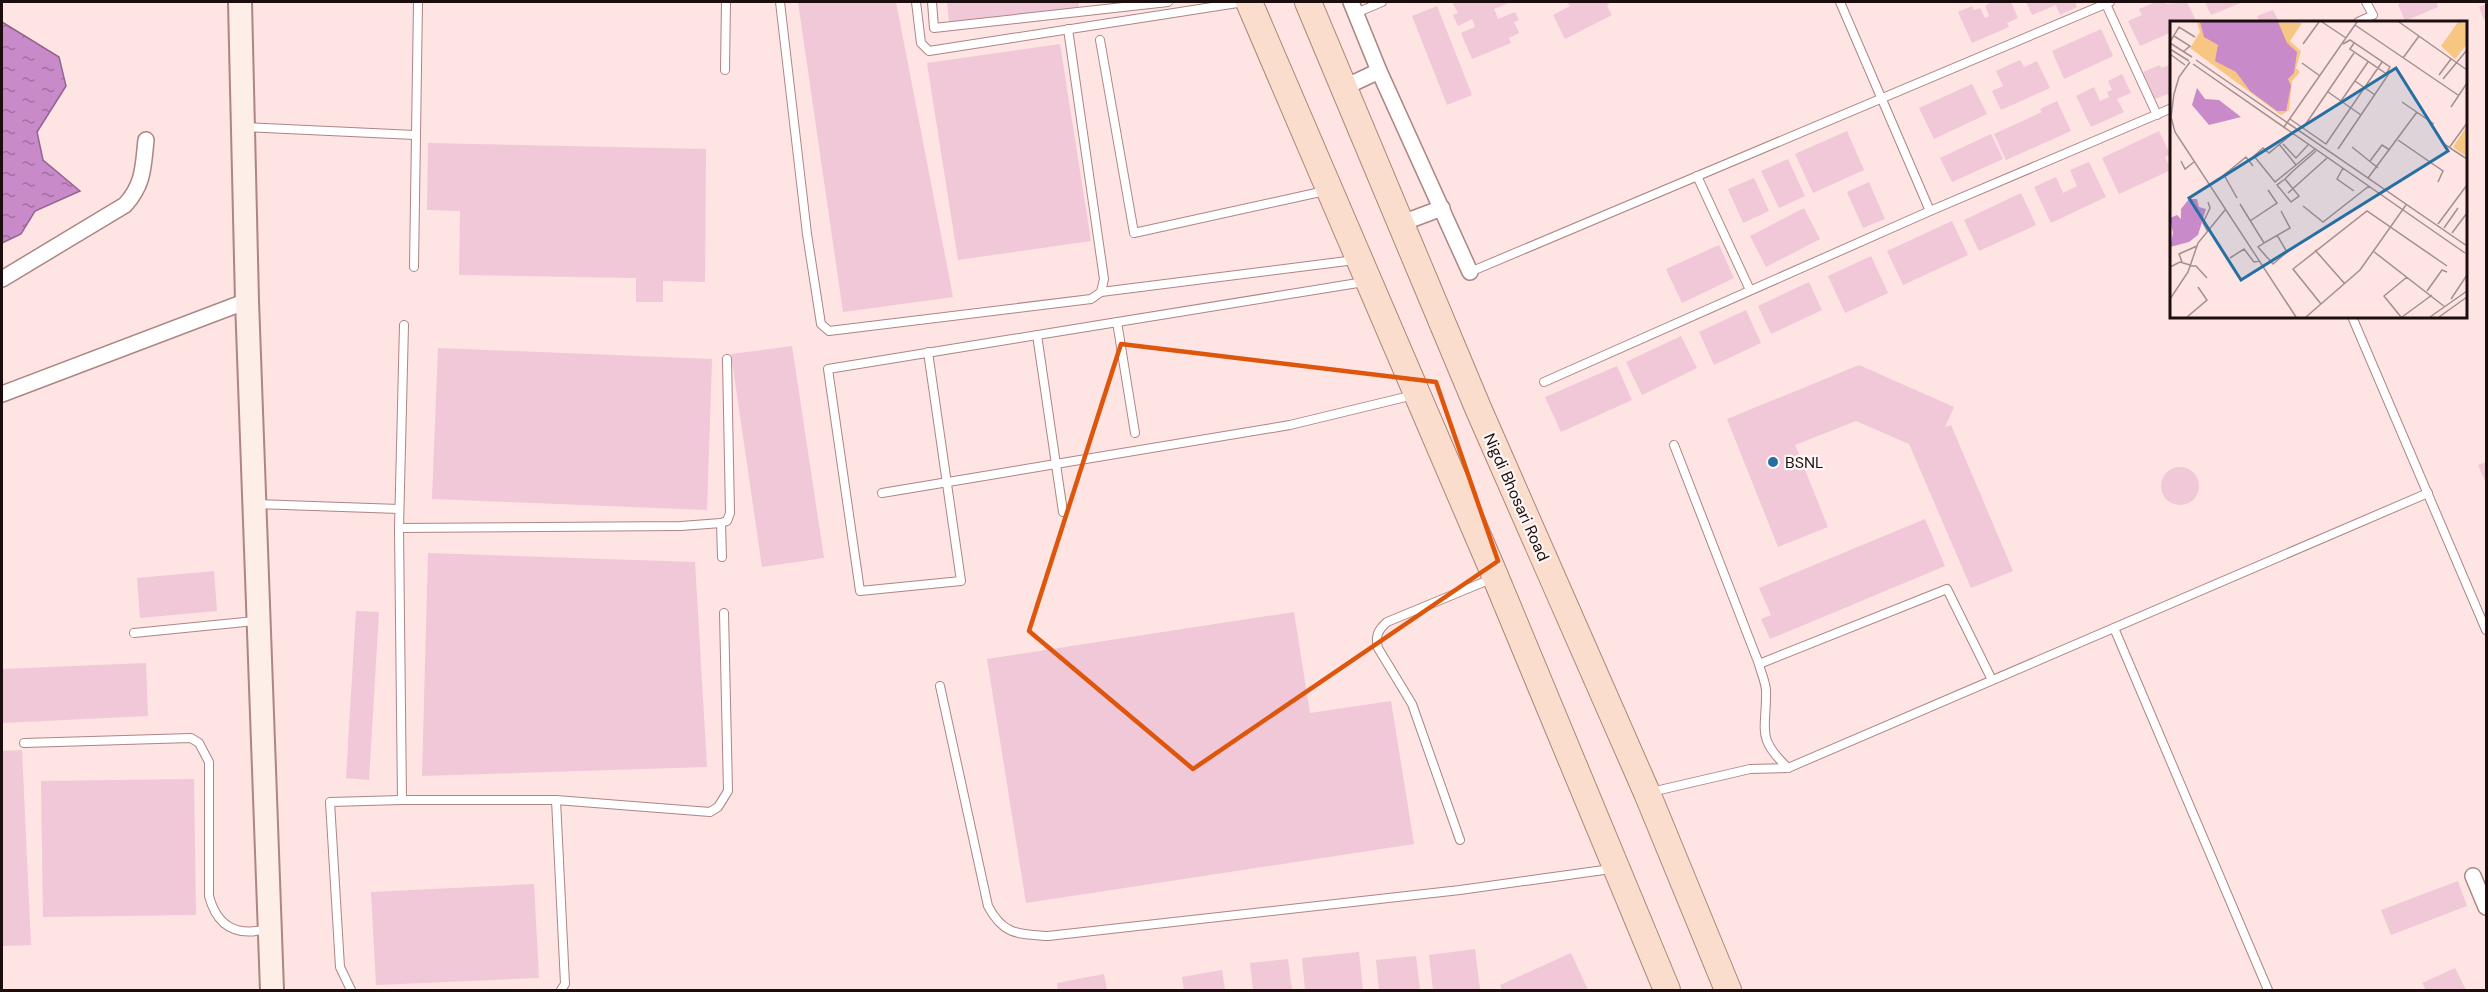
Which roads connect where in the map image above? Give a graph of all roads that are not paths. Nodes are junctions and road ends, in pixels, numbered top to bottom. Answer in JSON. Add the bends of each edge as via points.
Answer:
{"nodes":[{"id":1,"x":240,"y":2,"type":"edge"},
{"id":2,"x":418,"y":2,"type":"edge"},
{"id":3,"x":726,"y":2,"type":"edge"},
{"id":4,"x":780,"y":2,"type":"edge"},
{"id":5,"x":916,"y":2,"type":"edge"},
{"id":6,"x":932,"y":2,"type":"edge"},
{"id":7,"x":1168,"y":2,"type":"edge"},
{"id":8,"x":1249,"y":2,"type":"edge"},
{"id":9,"x":1308,"y":2,"type":"edge"},
{"id":10,"x":1382,"y":2,"type":"edge"},
{"id":11,"x":1840,"y":2,"type":"edge"},
{"id":12,"x":2107,"y":2,"type":"edge"},
{"id":13,"x":2368,"y":2,"type":"edge"},
{"id":14,"x":1354,"y":7,"type":"edge"},
{"id":15,"x":2360,"y":21,"type":"edge"},
{"id":16,"x":1068,"y":28,"type":"junction"},
{"id":17,"x":1100,"y":40,"type":"dead end"},
{"id":18,"x":724,"y":70,"type":"dead end"},
{"id":19,"x":1379,"y":71,"type":"junction"},
{"id":20,"x":1345,"y":87,"type":"junction"},
{"id":21,"x":1881,"y":98,"type":"junction"},
{"id":22,"x":2170,"y":109,"type":"edge"},
{"id":23,"x":2157,"y":115,"type":"junction"},
{"id":24,"x":243,"y":127,"type":"junction"},
{"id":25,"x":415,"y":135,"type":"junction"},
{"id":26,"x":146,"y":140,"type":"dead end"},
{"id":27,"x":1697,"y":176,"type":"junction"},
{"id":28,"x":1330,"y":190,"type":"junction"},
{"id":29,"x":1442,"y":208,"type":"junction"},
{"id":30,"x":1930,"y":211,"type":"junction"},
{"id":31,"x":1402,"y":223,"type":"junction"},
{"id":32,"x":414,"y":267,"type":"dead end"},
{"id":33,"x":1365,"y":270,"type":"junction"},
{"id":34,"x":1470,"y":273,"type":"joint"},
{"id":35,"x":2,"y":279,"type":"edge"},
{"id":36,"x":1750,"y":290,"type":"junction"},
{"id":37,"x":1101,"y":292,"type":"junction"},
{"id":38,"x":247,"y":301,"type":"junction"},
{"id":39,"x":2353,"y":319,"type":"dead end"},
{"id":40,"x":1117,"y":322,"type":"junction"},
{"id":41,"x":404,"y":325,"type":"dead end"},
{"id":42,"x":1037,"y":335,"type":"junction"},
{"id":43,"x":928,"y":352,"type":"junction"},
{"id":44,"x":727,"y":359,"type":"dead end"},
{"id":45,"x":1544,"y":382,"type":"dead end"},
{"id":46,"x":2,"y":394,"type":"edge"},
{"id":47,"x":1417,"y":394,"type":"junction"},
{"id":48,"x":1135,"y":433,"type":"dead end"},
{"id":49,"x":1674,"y":445,"type":"dead end"},
{"id":50,"x":1056,"y":464,"type":"junction"},
{"id":51,"x":947,"y":482,"type":"junction"},
{"id":52,"x":882,"y":493,"type":"dead end"},
{"id":53,"x":2428,"y":493,"type":"junction"},
{"id":54,"x":254,"y":504,"type":"junction"},
{"id":55,"x":399,"y":509,"type":"junction"},
{"id":56,"x":1063,"y":512,"type":"dead end"},
{"id":57,"x":721,"y":523,"type":"junction"},
{"id":58,"x":399,"y":528,"type":"junction"},
{"id":59,"x":722,"y":557,"type":"dead end"},
{"id":60,"x":1495,"y":577,"type":"junction"},
{"id":61,"x":724,"y":613,"type":"dead end"},
{"id":62,"x":259,"y":621,"type":"junction"},
{"id":63,"x":2114,"y":628,"type":"junction"},
{"id":64,"x":2487,"y":630,"type":"edge"},
{"id":65,"x":134,"y":633,"type":"dead end"},
{"id":66,"x":1759,"y":664,"type":"junction"},
{"id":67,"x":1992,"y":680,"type":"junction"},
{"id":68,"x":940,"y":686,"type":"dead end"},
{"id":69,"x":24,"y":743,"type":"dead end"},
{"id":70,"x":1788,"y":768,"type":"junction"},
{"id":71,"x":1647,"y":793,"type":"junction"},
{"id":72,"x":402,"y":800,"type":"junction"},
{"id":73,"x":556,"y":800,"type":"junction"},
{"id":74,"x":1460,"y":840,"type":"dead end"},
{"id":75,"x":1616,"y":868,"type":"junction"},
{"id":76,"x":2473,"y":876,"type":"dead end"},
{"id":77,"x":2487,"y":907,"type":"edge"},
{"id":78,"x":270,"y":928,"type":"junction"},
{"id":79,"x":272,"y":990,"type":"edge"},
{"id":80,"x":351,"y":990,"type":"edge"},
{"id":81,"x":561,"y":990,"type":"edge"},
{"id":82,"x":1667,"y":990,"type":"edge"},
{"id":83,"x":1728,"y":990,"type":"edge"},
{"id":84,"x":2268,"y":990,"type":"edge"}],
"edges":[{"from":1,"to":24,"type":"street"},
{"from":2,"to":25,"type":"lane"},
{"from":3,"to":18,"type":"lane"},
{"from":4,"to":37,"type":"lane","via":[[807,234],[824,328],[837,331],[1091,299]]},
{"from":5,"to":16,"type":"lane","via":[[921,43],[929,51]]},
{"from":6,"to":7,"type":"lane","via":[[934,28]]},
{"from":8,"to":16,"type":"lane"},
{"from":8,"to":28,"type":"main road"},
{"from":9,"to":20,"type":"main road","name":"Nigdi Bhosari Road"},
{"from":10,"to":14,"type":"lane"},
{"from":11,"to":21,"type":"lane"},
{"from":12,"to":21,"type":"lane"},
{"from":12,"to":23,"type":"lane"},
{"from":13,"to":15,"type":"lane","via":[[2373,15]]},
{"from":14,"to":19,"type":"street"},
{"from":16,"to":37,"type":"lane","via":[[1104,279]]},
{"from":17,"to":28,"type":"lane","via":[[1134,233]]},
{"from":19,"to":20,"type":"street"},
{"from":19,"to":29,"type":"street"},
{"from":20,"to":31,"type":"main road","name":"Nigdi Bhosari Road"},
{"from":21,"to":27,"type":"lane"},
{"from":21,"to":30,"type":"lane"},
{"from":22,"to":23,"type":"lane"},
{"from":23,"to":30,"type":"lane"},
{"from":24,"to":25,"type":"lane"},
{"from":24,"to":38,"type":"street"},
{"from":25,"to":32,"type":"lane"},
{"from":26,"to":35,"type":"street","via":[[141,182],[125,205]]},
{"from":27,"to":34,"type":"lane"},
{"from":27,"to":36,"type":"lane"},
{"from":28,"to":33,"type":"main road"},
{"from":29,"to":31,"type":"street"},
{"from":29,"to":34,"type":"street"},
{"from":30,"to":36,"type":"lane"},
{"from":31,"to":71,"type":"main road","name":"Nigdi Bhosari Road","via":[[1478,408]]},
{"from":33,"to":37,"type":"lane"},
{"from":33,"to":40,"type":"lane"},
{"from":33,"to":47,"type":"main road"},
{"from":36,"to":45,"type":"lane"},
{"from":38,"to":46,"type":"street"},
{"from":38,"to":54,"type":"street"},
{"from":39,"to":53,"type":"lane"},
{"from":40,"to":42,"type":"lane"},
{"from":40,"to":48,"type":"lane"},
{"from":41,"to":55,"type":"lane"},
{"from":42,"to":43,"type":"lane"},
{"from":42,"to":50,"type":"lane"},
{"from":43,"to":51,"type":"lane"},
{"from":43,"to":51,"type":"lane","via":[[828,369],[860,591],[961,581]]},
{"from":44,"to":57,"type":"lane","via":[[730,513],[727,521]]},
{"from":47,"to":50,"type":"lane","via":[[1290,425]]},
{"from":47,"to":60,"type":"main road"},
{"from":49,"to":66,"type":"lane"},
{"from":50,"to":51,"type":"lane"},
{"from":50,"to":56,"type":"lane"},
{"from":51,"to":52,"type":"lane"},
{"from":53,"to":63,"type":"lane"},
{"from":53,"to":64,"type":"lane"},
{"from":54,"to":55,"type":"lane"},
{"from":54,"to":62,"type":"street"},
{"from":55,"to":58,"type":"lane"},
{"from":57,"to":58,"type":"lane"},
{"from":57,"to":59,"type":"lane"},
{"from":58,"to":72,"type":"lane"},
{"from":60,"to":74,"type":"lane","via":[[1387,622],[1376,639],[1412,704]]},
{"from":60,"to":75,"type":"main road"},
{"from":61,"to":73,"type":"lane","via":[[728,791],[718,807],[710,812]]},
{"from":62,"to":65,"type":"lane"},
{"from":62,"to":78,"type":"street"},
{"from":63,"to":67,"type":"lane"},
{"from":63,"to":84,"type":"lane"},
{"from":66,"to":67,"type":"lane","via":[[1947,589]]},
{"from":66,"to":70,"type":"lane","via":[[1766,690],[1766,743]]},
{"from":67,"to":70,"type":"lane"},
{"from":68,"to":75,"type":"lane","via":[[988,906],[1003,928],[1020,934],[1048,936],[1461,890]]},
{"from":69,"to":78,"type":"lane","via":[[191,738],[199,743],[209,762],[208,896],[213,912],[234,930],[254,933]]},
{"from":70,"to":71,"type":"lane","via":[[1750,769]]},
{"from":71,"to":83,"type":"main road","name":"Nigdi Bhosari Road"},
{"from":72,"to":73,"type":"lane"},
{"from":72,"to":80,"type":"lane","via":[[330,802],[340,967]]},
{"from":73,"to":81,"type":"lane","via":[[565,984]]},
{"from":75,"to":82,"type":"main road"},
{"from":76,"to":77,"type":"street"},
{"from":78,"to":79,"type":"street"}]}
